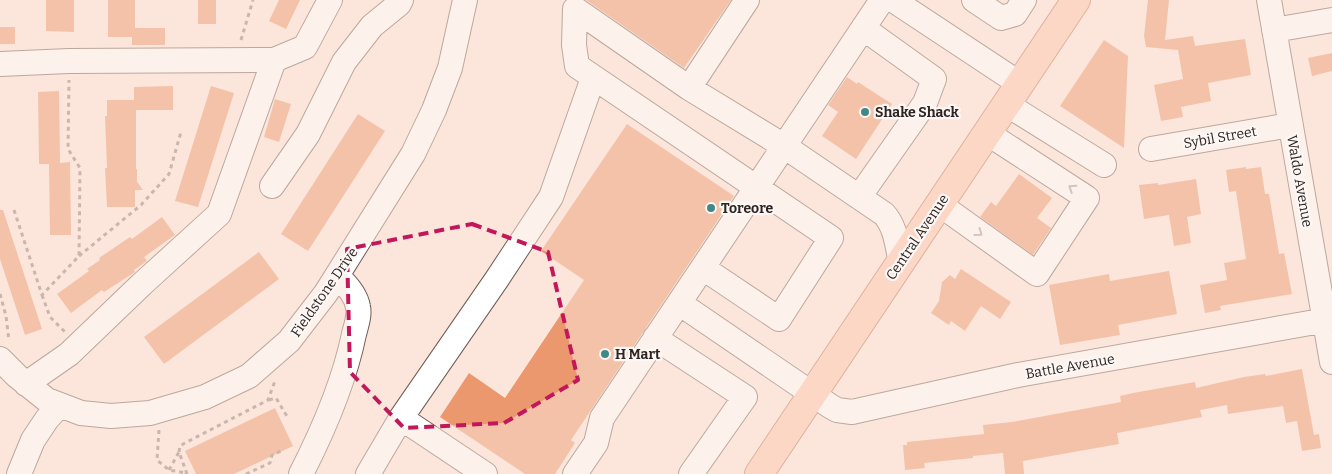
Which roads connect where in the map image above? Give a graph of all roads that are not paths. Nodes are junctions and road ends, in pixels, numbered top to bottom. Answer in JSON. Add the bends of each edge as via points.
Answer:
{"nodes":[{"id":1,"x":330,"y":0,"type":"edge"},
{"id":2,"x":401,"y":0,"type":"edge"},
{"id":3,"x":464,"y":0,"type":"edge"},
{"id":4,"x":747,"y":0,"type":"edge"},
{"id":5,"x":882,"y":0,"type":"edge"},
{"id":6,"x":894,"y":0,"type":"edge"},
{"id":7,"x":974,"y":0,"type":"edge"},
{"id":8,"x":1024,"y":0,"type":"edge"},
{"id":9,"x":1076,"y":0,"type":"edge"},
{"id":10,"x":1269,"y":0,"type":"edge"},
{"id":11,"x":577,"y":4,"type":"edge"},
{"id":12,"x":1332,"y":20,"type":"edge"},
{"id":13,"x":863,"y":28,"type":"junction"},
{"id":14,"x":1274,"y":30,"type":"junction"},
{"id":15,"x":274,"y":60,"type":"junction"},
{"id":16,"x":0,"y":64,"type":"edge"},
{"id":17,"x":593,"y":78,"type":"junction"},
{"id":18,"x":689,"y":88,"type":"junction"},
{"id":19,"x":1013,"y":94,"type":"junction"},
{"id":20,"x":1290,"y":125,"type":"junction"},
{"id":21,"x":987,"y":133,"type":"junction"},
{"id":22,"x":784,"y":146,"type":"junction"},
{"id":23,"x":1151,"y":149,"type":"dead end"},
{"id":24,"x":1104,"y":165,"type":"dead end"},
{"id":25,"x":272,"y":186,"type":"dead end"},
{"id":26,"x":756,"y":188,"type":"junction"},
{"id":27,"x":859,"y":197,"type":"junction"},
{"id":28,"x":939,"y":204,"type":"junction"},
{"id":29,"x":900,"y":262,"type":"junction"},
{"id":30,"x":703,"y":268,"type":"junction"},
{"id":31,"x":337,"y":276,"type":"junction"},
{"id":32,"x":679,"y":303,"type":"junction"},
{"id":33,"x":1328,"y":319,"type":"edge"},
{"id":34,"x":655,"y":338,"type":"junction"},
{"id":35,"x":4,"y":350,"type":"edge"},
{"id":36,"x":1332,"y":362,"type":"edge"},
{"id":37,"x":26,"y":384,"type":"junction"},
{"id":38,"x":812,"y":394,"type":"junction"},
{"id":39,"x":60,"y":405,"type":"junction"},
{"id":40,"x":401,"y":418,"type":"junction"},
{"id":41,"x":584,"y":471,"type":"edge"},
{"id":42,"x":19,"y":474,"type":"edge"},
{"id":43,"x":301,"y":474,"type":"edge"},
{"id":44,"x":368,"y":474,"type":"edge"},
{"id":45,"x":485,"y":474,"type":"edge"},
{"id":46,"x":691,"y":474,"type":"edge"},
{"id":47,"x":759,"y":474,"type":"edge"}],
"edges":[{"from":1,"to":15,"type":"street","via":[[305,47]]},
{"from":2,"to":25,"type":"street","via":[[372,26],[344,62],[308,134]]},
{"from":3,"to":31,"type":"street","name":"Fieldstone Drive","via":[[450,68],[434,110],[413,154]]},
{"from":4,"to":18,"type":"street"},
{"from":5,"to":13,"type":"street"},
{"from":6,"to":19,"type":"street"},
{"from":7,"to":8,"type":"street","via":[[1001,18],[1015,14]]},
{"from":9,"to":19,"type":"main road","name":"Central Avenue"},
{"from":10,"to":14,"type":"street","name":"Waldo Avenue"},
{"from":11,"to":17,"type":"street","via":[[576,66]]},
{"from":11,"to":18,"type":"street"},
{"from":12,"to":14,"type":"street"},
{"from":13,"to":22,"type":"street"},
{"from":13,"to":27,"type":"street","via":[[934,79],[925,103]]},
{"from":14,"to":20,"type":"street","name":"Waldo Avenue"},
{"from":15,"to":16,"type":"street"},
{"from":15,"to":37,"type":"street","via":[[219,214],[69,354]]},
{"from":17,"to":26,"type":"street"},
{"from":17,"to":40,"type":"street","via":[[550,198]]},
{"from":18,"to":22,"type":"street"},
{"from":19,"to":21,"type":"main road","name":"Central Avenue"},
{"from":19,"to":24,"type":"street"},
{"from":20,"to":23,"type":"street","name":"Sybil Street"},
{"from":20,"to":33,"type":"street","name":"Waldo Avenue"},
{"from":21,"to":28,"type":"main road","name":"Central Avenue"},
{"from":28,"to":21,"type":"street","one_way":true,"via":[[1037,274],[1087,198]]},
{"from":22,"to":26,"type":"street"},
{"from":22,"to":27,"type":"street"},
{"from":26,"to":30,"type":"street"},
{"from":26,"to":30,"type":"street","via":[[831,238],[784,312],[779,319]]},
{"from":27,"to":29,"type":"street","via":[[884,214],[893,227]]},
{"from":28,"to":29,"type":"main road","name":"Central Avenue"},
{"from":29,"to":38,"type":"main road","name":"Central Avenue"},
{"from":30,"to":32,"type":"street"},
{"from":31,"to":39,"type":"street","name":"Fieldstone Drive","via":[[289,340],[249,376],[205,397],[150,413],[111,416],[81,413]]},
{"from":31,"to":43,"type":"street","via":[[347,285],[358,307],[358,319],[342,382]]},
{"from":32,"to":34,"type":"street"},
{"from":32,"to":38,"type":"street","name":"Battle Avenue"},
{"from":33,"to":36,"type":"street","name":"Waldo Avenue"},
{"from":33,"to":38,"type":"street","name":"Battle Avenue","via":[[1018,376],[861,411],[838,410]]},
{"from":34,"to":41,"type":"street","via":[[602,418]]},
{"from":34,"to":46,"type":"street","via":[[745,398]]},
{"from":35,"to":37,"type":"street","name":"Fieldstone Drive"},
{"from":37,"to":39,"type":"street","name":"Fieldstone Drive","via":[[47,400]]},
{"from":38,"to":47,"type":"main road","name":"Central Avenue"},
{"from":39,"to":42,"type":"street","via":[[33,440]]},
{"from":40,"to":44,"type":"street"},
{"from":40,"to":45,"type":"street"}]}
